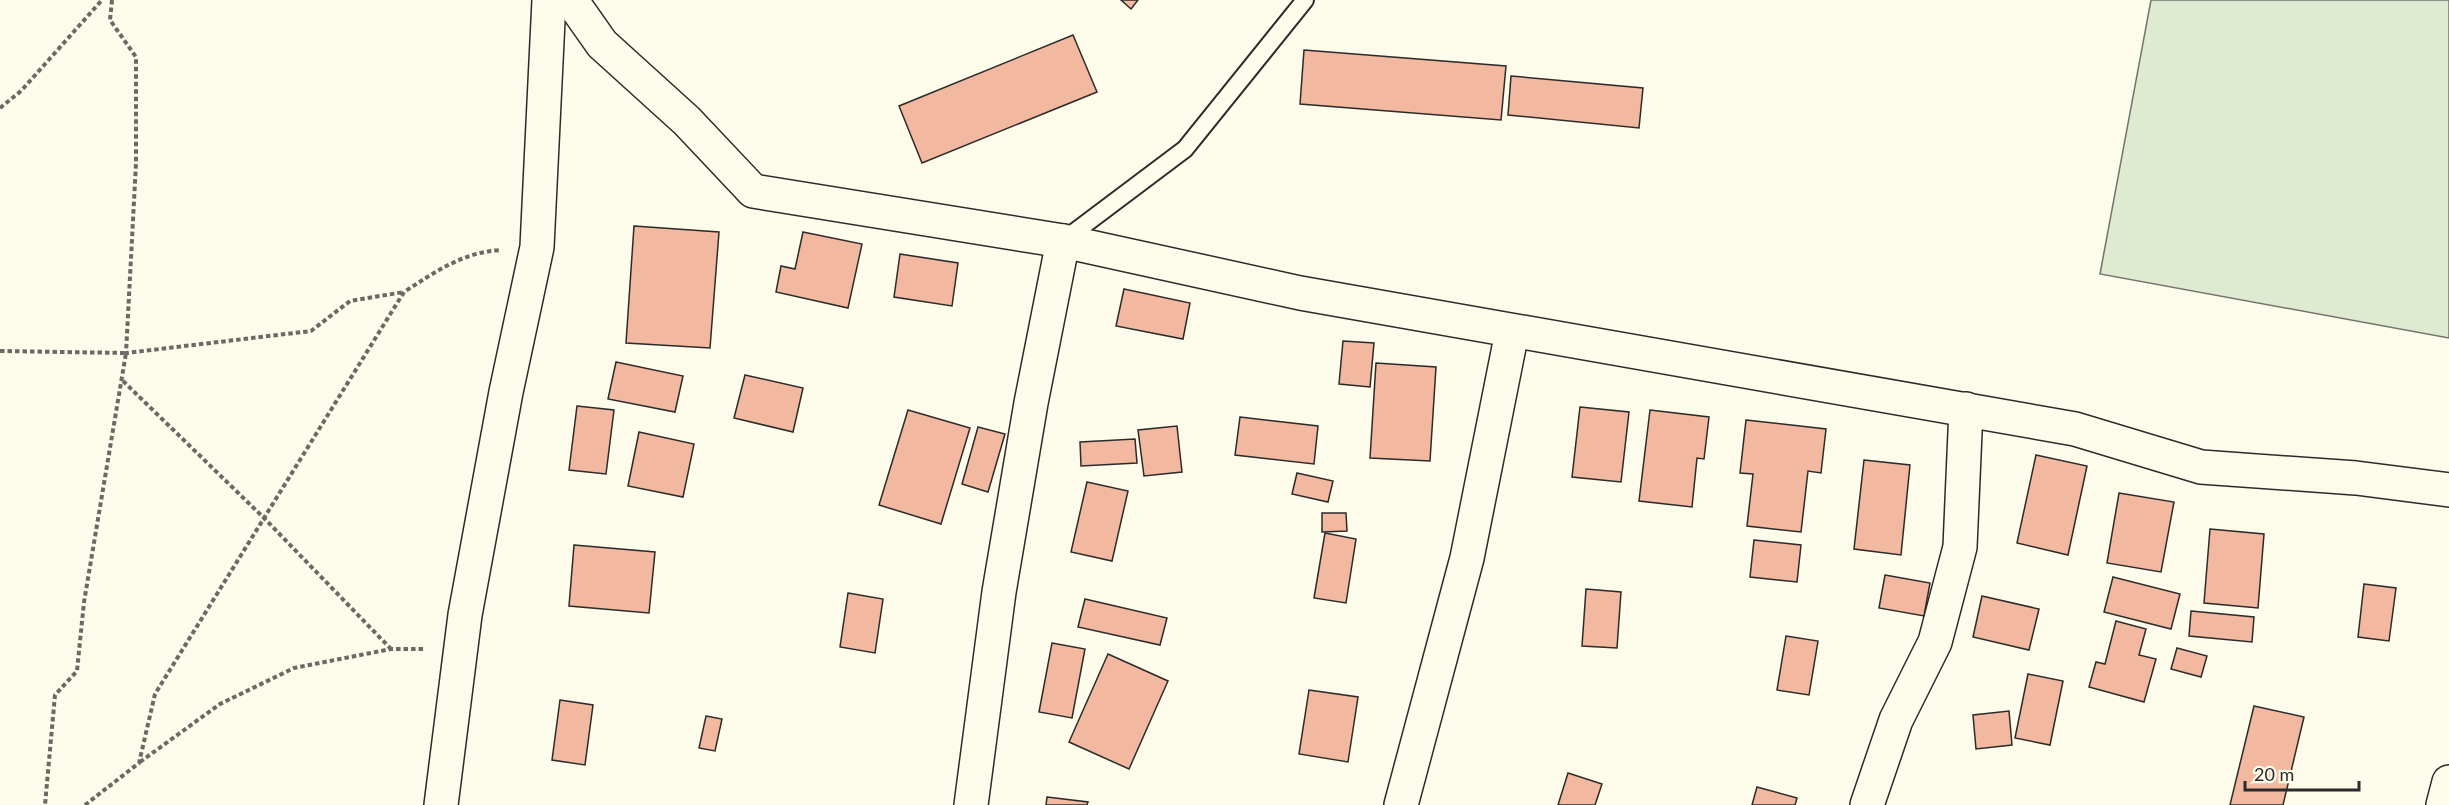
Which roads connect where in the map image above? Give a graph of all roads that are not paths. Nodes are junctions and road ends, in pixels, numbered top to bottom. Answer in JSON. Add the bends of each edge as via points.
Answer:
{"nodes":[{"id":1,"x":549,"y":0,"type":"edge"},
{"id":2,"x":571,"y":0,"type":"edge"},
{"id":3,"x":1305,"y":0,"type":"edge"},
{"id":4,"x":1063,"y":241,"type":"junction"},
{"id":5,"x":1512,"y":332,"type":"junction"},
{"id":6,"x":1966,"y":409,"type":"junction"},
{"id":7,"x":2449,"y":490,"type":"edge"},
{"id":8,"x":2449,"y":782,"type":"edge"},
{"id":9,"x":441,"y":805,"type":"edge"},
{"id":10,"x":971,"y":805,"type":"edge"},
{"id":11,"x":1401,"y":805,"type":"edge"},
{"id":12,"x":1867,"y":805,"type":"edge"},
{"id":13,"x":2443,"y":805,"type":"edge"}],
"edges":[{"from":1,"to":9,"type":"street","via":[[537,247],[506,392],[460,650]]},
{"from":2,"to":4,"type":"street","via":[[602,44],[687,121],[753,191]]},
{"from":3,"to":4,"type":"lane","via":[[1185,149]]},
{"from":4,"to":5,"type":"street","via":[[1300,293]]},
{"from":4,"to":10,"type":"street","via":[[999,592]]},
{"from":5,"to":6,"type":"street"},
{"from":5,"to":11,"type":"street","via":[[1467,558]]},
{"from":6,"to":7,"type":"street","via":[[2075,429],[2201,467],[2356,478]]},
{"from":6,"to":12,"type":"street","via":[[1960,547],[1935,642],[1896,720]]},
{"from":8,"to":13,"type":"street"}]}
